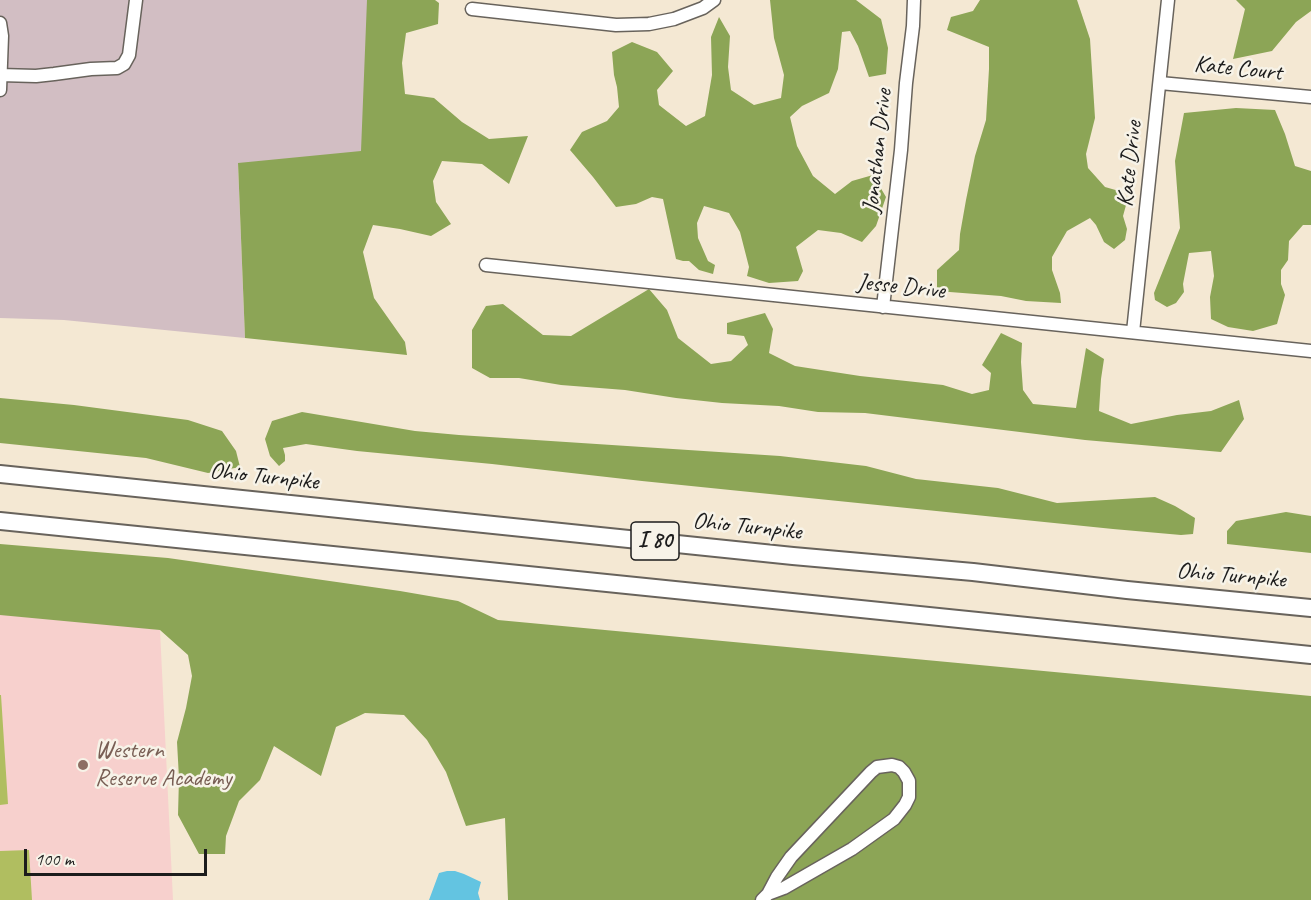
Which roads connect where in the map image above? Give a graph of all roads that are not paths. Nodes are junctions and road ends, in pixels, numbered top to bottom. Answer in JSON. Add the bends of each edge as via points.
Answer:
{"nodes":[{"id":1,"x":136,"y":0,"type":"edge"},
{"id":2,"x":714,"y":0,"type":"edge"},
{"id":3,"x":914,"y":0,"type":"edge"},
{"id":4,"x":1168,"y":0,"type":"edge"},
{"id":5,"x":472,"y":9,"type":"dead end"},
{"id":6,"x":0,"y":23,"type":"edge"},
{"id":7,"x":0,"y":75,"type":"edge"},
{"id":8,"x":1160,"y":82,"type":"junction"},
{"id":9,"x":0,"y":90,"type":"edge"},
{"id":10,"x":1311,"y":97,"type":"edge"},
{"id":11,"x":486,"y":265,"type":"dead end"},
{"id":12,"x":883,"y":307,"type":"junction"},
{"id":13,"x":1133,"y":332,"type":"junction"},
{"id":14,"x":1311,"y":351,"type":"edge"},
{"id":15,"x":0,"y":474,"type":"edge"},
{"id":16,"x":0,"y":521,"type":"edge"},
{"id":17,"x":1311,"y":608,"type":"edge"},
{"id":18,"x":1311,"y":655,"type":"edge"},
{"id":19,"x":765,"y":897,"type":"edge"}],
"edges":[{"from":1,"to":7,"type":"street","via":[[129,55],[117,68],[36,76]]},
{"from":2,"to":5,"type":"street","via":[[674,19],[649,24],[616,25]]},
{"from":3,"to":12,"type":"street","name":"Jonathan Drive"},
{"from":4,"to":8,"type":"street","name":"Kate Drive"},
{"from":6,"to":7,"type":"street"},
{"from":7,"to":9,"type":"street"},
{"from":8,"to":10,"type":"street","name":"Kate Court"},
{"from":8,"to":13,"type":"street","name":"Kate Drive"},
{"from":11,"to":12,"type":"street","name":"Jesse Drive"},
{"from":12,"to":13,"type":"street","name":"Jesse Drive"},
{"from":13,"to":14,"type":"street","name":"Jesse Drive"},
{"from":15,"to":17,"type":"highway","name":"Ohio Turnpike","number":"I 80"},
{"from":16,"to":18,"type":"highway","number":"I 80"},
{"from":19,"to":19,"type":"street","via":[[791,857],[871,771],[892,765],[904,772],[909,781],[909,796],[894,819],[852,849]]}]}
